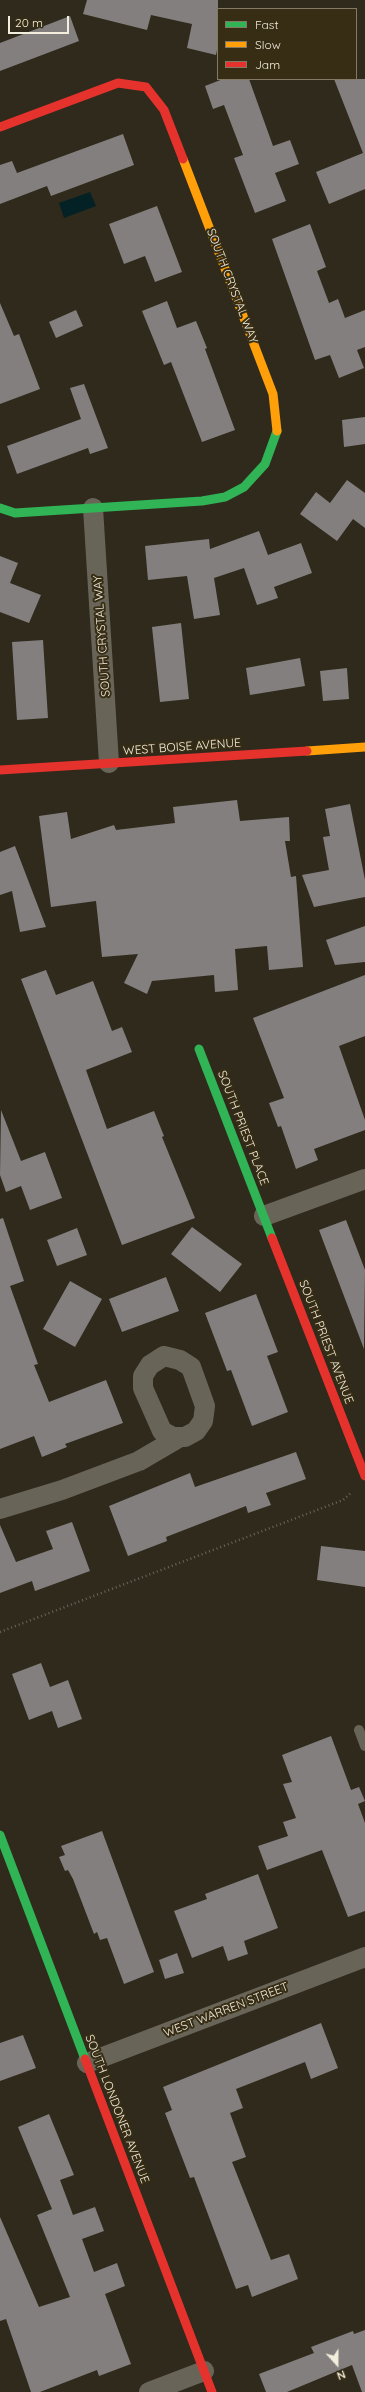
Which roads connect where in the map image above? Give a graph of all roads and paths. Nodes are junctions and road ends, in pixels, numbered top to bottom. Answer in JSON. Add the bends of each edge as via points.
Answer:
{"nodes":[{"id":1,"x":0,"y":127,"type":"edge"},
{"id":2,"x":0,"y":508,"type":"edge"},
{"id":3,"x":94,"y":508,"type":"junction"},
{"id":4,"x":365,"y":747,"type":"edge"},
{"id":5,"x":110,"y":763,"type":"junction"},
{"id":6,"x":0,"y":770,"type":"edge"},
{"id":7,"x":199,"y":1049,"type":"dead end"},
{"id":8,"x":365,"y":1179,"type":"edge"},
{"id":9,"x":264,"y":1216,"type":"junction"},
{"id":10,"x":180,"y":1437,"type":"dead end"},
{"id":11,"x":365,"y":1476,"type":"edge"},
{"id":12,"x":354,"y":1490,"type":"dead end"},
{"id":13,"x":0,"y":1509,"type":"edge"},
{"id":14,"x":0,"y":1632,"type":"edge"},
{"id":15,"x":358,"y":1730,"type":"dead end"},
{"id":16,"x":365,"y":1746,"type":"edge"},
{"id":17,"x":0,"y":1835,"type":"edge"},
{"id":18,"x":365,"y":1957,"type":"edge"},
{"id":19,"x":87,"y":2064,"type":"junction"},
{"id":20,"x":204,"y":2371,"type":"junction"},
{"id":21,"x":150,"y":2392,"type":"edge"},
{"id":22,"x":212,"y":2392,"type":"edge"}],
"edges":[{"from":1,"to":3,"type":"street","name":"SOUTH CRYSTAL WAY","via":[[118,83],[146,87],[164,110],[273,394],[278,429],[265,464],[244,488],[224,497],[202,501]]},
{"from":2,"to":3,"type":"street","name":"SOUTH CRYSTAL WAY","via":[[15,513]]},
{"from":3,"to":5,"type":"street","name":"SOUTH CRYSTAL WAY"},
{"from":4,"to":5,"type":"street","name":"WEST BOISE AVENUE"},
{"from":5,"to":6,"type":"street","name":"WEST BOISE AVENUE"},
{"from":7,"to":9,"type":"street","name":"SOUTH PRIEST PLACE"},
{"from":8,"to":9,"type":"street"},
{"from":9,"to":11,"type":"street","name":"SOUTH PRIEST AVENUE"},
{"from":10,"to":13,"type":"street","via":[[139,1461],[62,1490]]},
{"from":12,"to":14,"type":"path","via":[[343,1500]]},
{"from":15,"to":16,"type":"lane"},
{"from":17,"to":19,"type":"street","name":"SOUTH LONDONER AVENUE"},
{"from":18,"to":19,"type":"street","name":"WEST WARREN STREET"},
{"from":19,"to":20,"type":"street","name":"SOUTH LONDONER AVENUE"},
{"from":20,"to":21,"type":"street"},
{"from":20,"to":22,"type":"street","name":"SOUTH LONDONER AVENUE"}]}
